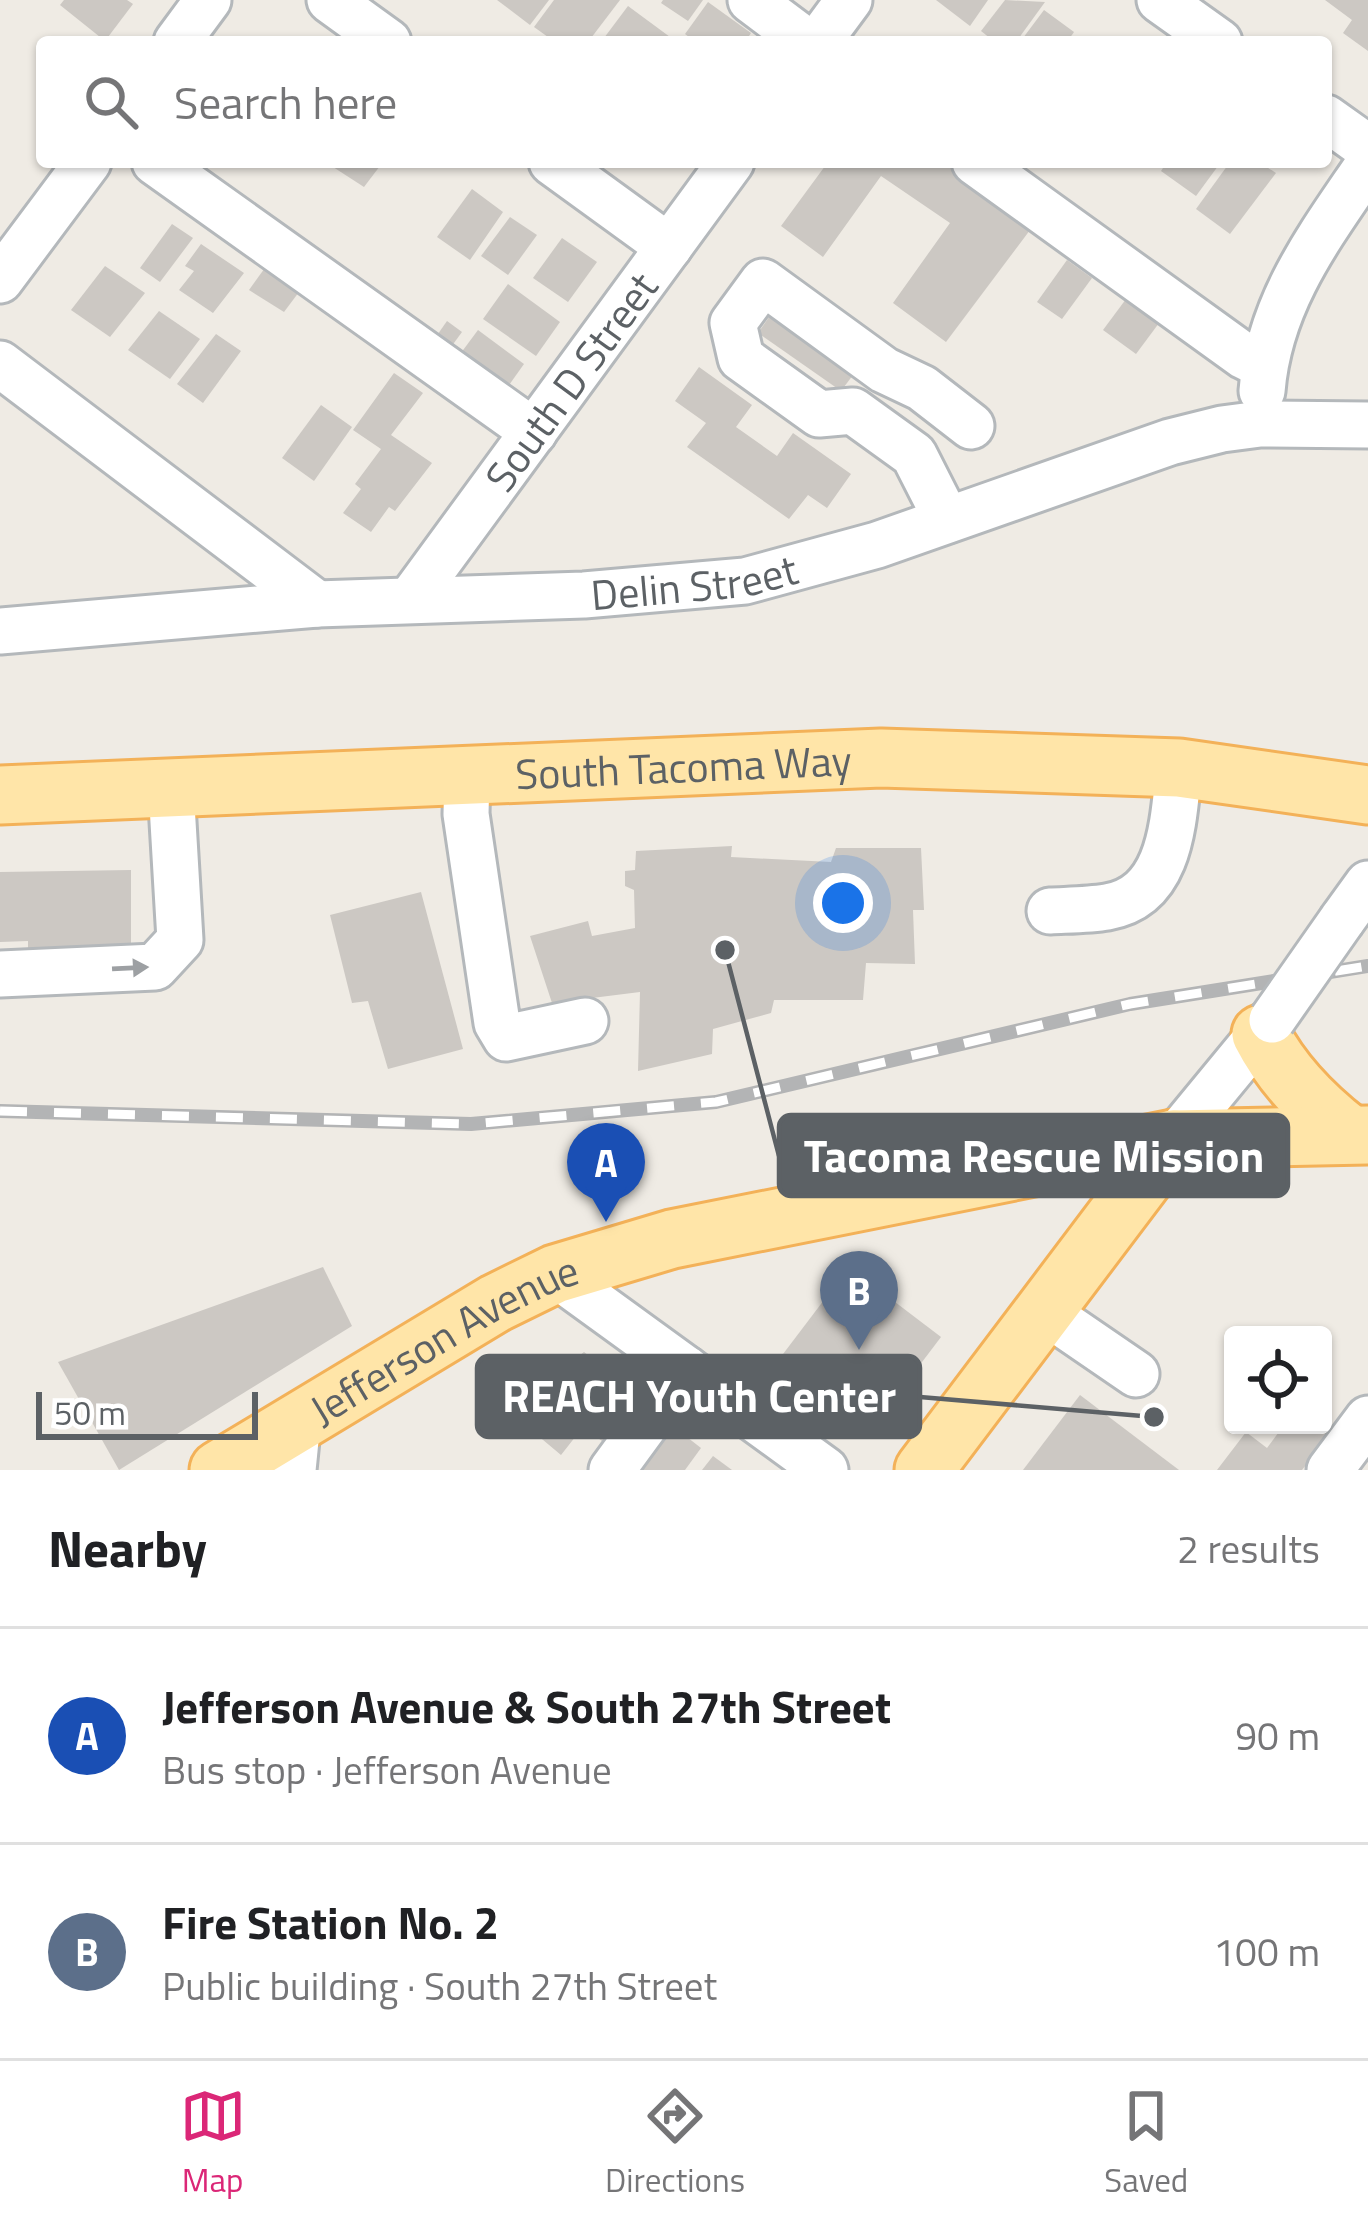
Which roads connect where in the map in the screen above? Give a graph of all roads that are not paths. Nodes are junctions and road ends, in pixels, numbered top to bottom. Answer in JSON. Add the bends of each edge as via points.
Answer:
{"nodes":[{"id":1,"x":208,"y":0,"type":"edge"},
{"id":2,"x":330,"y":0,"type":"edge"},
{"id":3,"x":751,"y":0,"type":"edge"},
{"id":4,"x":849,"y":0,"type":"edge"},
{"id":5,"x":1160,"y":0,"type":"edge"},
{"id":6,"x":181,"y":36,"type":"edge"},
{"id":7,"x":380,"y":36,"type":"edge"},
{"id":8,"x":799,"y":36,"type":"edge"},
{"id":9,"x":822,"y":36,"type":"edge"},
{"id":10,"x":1211,"y":36,"type":"edge"},
{"id":11,"x":1332,"y":122,"type":"edge"},
{"id":12,"x":1368,"y":148,"type":"edge"},
{"id":13,"x":1368,"y":165,"type":"edge"},
{"id":14,"x":84,"y":168,"type":"edge"},
{"id":15,"x":163,"y":168,"type":"edge"},
{"id":16,"x":561,"y":168,"type":"edge"},
{"id":17,"x":727,"y":168,"type":"edge"},
{"id":18,"x":983,"y":168,"type":"edge"},
{"id":19,"x":669,"y":247,"type":"junction"},
{"id":20,"x":0,"y":280,"type":"edge"},
{"id":21,"x":0,"y":364,"type":"edge"},
{"id":22,"x":1264,"y":366,"type":"junction"},
{"id":23,"x":884,"y":370,"type":"junction"},
{"id":24,"x":853,"y":411,"type":"junction"},
{"id":25,"x":1260,"y":424,"type":"junction"},
{"id":26,"x":1368,"y":425,"type":"edge"},
{"id":27,"x":971,"y":426,"type":"dead end"},
{"id":28,"x":534,"y":432,"type":"junction"},
{"id":29,"x":947,"y":520,"type":"junction"},
{"id":30,"x":411,"y":599,"type":"junction"},
{"id":31,"x":317,"y":604,"type":"junction"},
{"id":32,"x":0,"y":631,"type":"edge"},
{"id":33,"x":1178,"y":768,"type":"junction"},
{"id":34,"x":467,"y":775,"type":"junction"},
{"id":35,"x":170,"y":788,"type":"junction"},
{"id":36,"x":0,"y":795,"type":"edge"},
{"id":37,"x":1368,"y":795,"type":"edge"},
{"id":38,"x":1368,"y":884,"type":"edge"},
{"id":39,"x":1050,"y":911,"type":"dead end"},
{"id":40,"x":0,"y":974,"type":"edge"},
{"id":41,"x":585,"y":1021,"type":"dead end"},
{"id":42,"x":1266,"y":1027,"type":"junction"},
{"id":43,"x":1358,"y":1134,"type":"edge"},
{"id":44,"x":1174,"y":1139,"type":"junction"},
{"id":45,"x":555,"y":1274,"type":"junction"},
{"id":46,"x":1044,"y":1311,"type":"junction"},
{"id":47,"x":686,"y":1369,"type":"junction"},
{"id":48,"x":1136,"y":1374,"type":"dead end"},
{"id":49,"x":1368,"y":1420,"type":"edge"},
{"id":50,"x":296,"y":1445,"type":"edge"},
{"id":51,"x":219,"y":1470,"type":"edge"},
{"id":52,"x":612,"y":1470,"type":"edge"},
{"id":53,"x":825,"y":1470,"type":"edge"},
{"id":54,"x":924,"y":1470,"type":"edge"},
{"id":55,"x":1330,"y":1470,"type":"edge"}],
"edges":[{"from":1,"to":6,"type":"street"},
{"from":2,"to":7,"type":"street"},
{"from":3,"to":8,"type":"street"},
{"from":4,"to":9,"type":"street"},
{"from":5,"to":10,"type":"street"},
{"from":11,"to":12,"type":"street"},
{"from":13,"to":22,"type":"street","via":[[1283,298]]},
{"from":14,"to":20,"type":"street"},
{"from":15,"to":28,"type":"street"},
{"from":16,"to":19,"type":"street"},
{"from":17,"to":19,"type":"street","name":"South D Street"},
{"from":18,"to":22,"type":"street"},
{"from":19,"to":28,"type":"street","name":"South D Street"},
{"from":21,"to":31,"type":"street"},
{"from":22,"to":25,"type":"street"},
{"from":23,"to":24,"type":"street"},
{"from":23,"to":24,"type":"street","via":[[763,282],[733,323],[741,358],[819,414]]},
{"from":23,"to":27,"type":"street"},
{"from":24,"to":29,"type":"street","via":[[914,455]]},
{"from":25,"to":26,"type":"street","name":"Delin Street"},
{"from":25,"to":29,"type":"street","name":"Delin Street","via":[[1170,442]]},
{"from":28,"to":30,"type":"street","name":"South D Street"},
{"from":29,"to":30,"type":"street","name":"Delin Street","via":[[745,581]]},
{"from":30,"to":31,"type":"street","name":"Delin Street"},
{"from":31,"to":32,"type":"street","name":"Delin Street"},
{"from":33,"to":34,"type":"main road","name":"South Tacoma Way","via":[[881,758]]},
{"from":33,"to":37,"type":"main road","name":"South Tacoma Way"},
{"from":33,"to":39,"type":"street","via":[[1165,862],[1139,895],[1111,907]]},
{"from":34,"to":35,"type":"main road","name":"South Tacoma Way"},
{"from":34,"to":41,"type":"street","via":[[497,1023],[506,1038]]},
{"from":35,"to":36,"type":"main road","name":"South Tacoma Way"},
{"from":40,"to":35,"type":"street","one_way":true,"via":[[154,967],[180,940]]},
{"from":38,"to":42,"type":"street","bridge":true},
{"from":42,"to":43,"type":"main road","via":[[1273,1058],[1294,1083]]},
{"from":42,"to":44,"type":"street"},
{"from":43,"to":44,"type":"main road","name":"Jefferson Avenue"},
{"from":44,"to":45,"type":"main road","name":"Jefferson Avenue","via":[[672,1239]]},
{"from":44,"to":46,"type":"main road"},
{"from":45,"to":47,"type":"street"},
{"from":45,"to":50,"type":"main road","name":"Jefferson Avenue","via":[[496,1303]]},
{"from":46,"to":48,"type":"street"},
{"from":46,"to":54,"type":"main road"},
{"from":47,"to":52,"type":"street"},
{"from":47,"to":53,"type":"street"},
{"from":49,"to":55,"type":"street"},
{"from":50,"to":51,"type":"main road","name":"Jefferson Avenue"}]}
